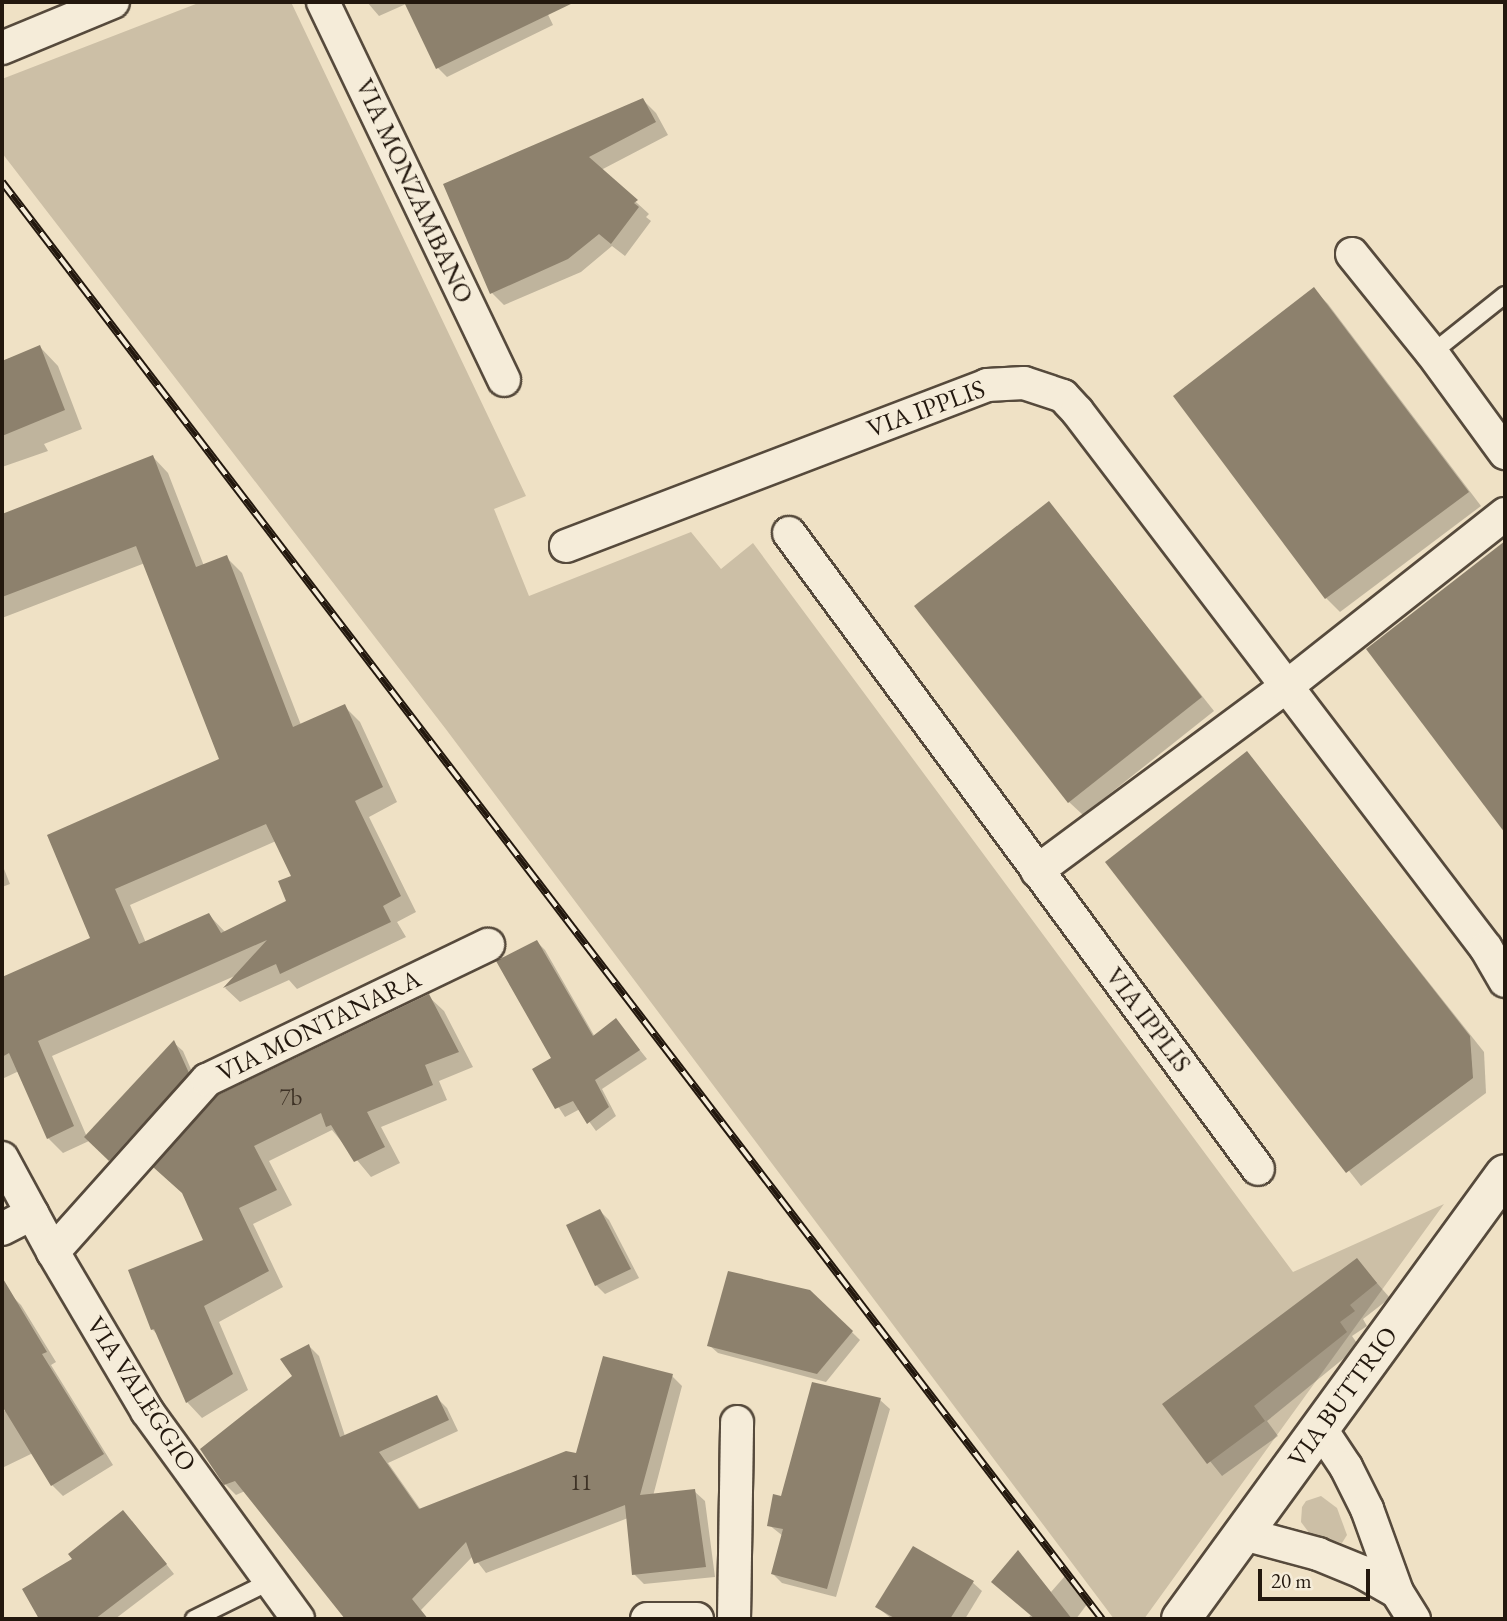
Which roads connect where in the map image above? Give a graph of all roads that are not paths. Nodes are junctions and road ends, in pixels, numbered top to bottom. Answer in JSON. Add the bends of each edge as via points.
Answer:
{"nodes":[{"id":1,"x":113,"y":2,"type":"edge"},
{"id":2,"x":323,"y":2,"type":"edge"},
{"id":3,"x":2,"y":48,"type":"edge"},
{"id":4,"x":1352,"y":254,"type":"dead end"},
{"id":5,"x":1505,"y":295,"type":"edge"},
{"id":6,"x":1432,"y":353,"type":"junction"},
{"id":7,"x":504,"y":380,"type":"dead end"},
{"id":8,"x":1505,"y":453,"type":"edge"},
{"id":9,"x":1505,"y":514,"type":"edge"},
{"id":10,"x":789,"y":533,"type":"dead end"},
{"id":11,"x":566,"y":545,"type":"dead end"},
{"id":12,"x":1286,"y":687,"type":"junction"},
{"id":13,"x":1037,"y":871,"type":"junction"},
{"id":14,"x":488,"y":945,"type":"dead end"},
{"id":15,"x":1501,"y":967,"type":"edge"},
{"id":16,"x":2,"y":1158,"type":"edge"},
{"id":17,"x":1258,"y":1169,"type":"dead end"},
{"id":18,"x":1505,"y":1174,"type":"edge"},
{"id":19,"x":32,"y":1214,"type":"junction"},
{"id":20,"x":2,"y":1229,"type":"edge"},
{"id":21,"x":53,"y":1252,"type":"junction"},
{"id":22,"x":737,"y":1422,"type":"dead end"},
{"id":23,"x":1320,"y":1428,"type":"junction"},
{"id":24,"x":1244,"y":1534,"type":"junction"},
{"id":25,"x":269,"y":1582,"type":"junction"},
{"id":26,"x":1406,"y":1610,"type":"edge"},
{"id":27,"x":194,"y":1619,"type":"edge"},
{"id":28,"x":298,"y":1619,"type":"edge"},
{"id":29,"x":647,"y":1619,"type":"edge"},
{"id":30,"x":697,"y":1619,"type":"edge"},
{"id":31,"x":734,"y":1619,"type":"edge"},
{"id":32,"x":1181,"y":1619,"type":"edge"}],
"edges":[{"from":1,"to":3,"type":"street"},
{"from":2,"to":7,"type":"street","name":"VIA MONZAMBANO"},
{"from":4,"to":6,"type":"street"},
{"from":5,"to":6,"type":"lane"},
{"from":6,"to":8,"type":"street"},
{"from":9,"to":12,"type":"street"},
{"from":10,"to":13,"type":"street","name":"VIA IPPLIS"},
{"from":11,"to":12,"type":"street","name":"VIA IPPLIS","via":[[972,390],[1003,382],[1024,383],[1063,396],[1077,411]]},
{"from":12,"to":13,"type":"street"},
{"from":12,"to":15,"type":"street","name":"VIA IPPLIS"},
{"from":13,"to":17,"type":"street","name":"VIA IPPLIS"},
{"from":14,"to":21,"type":"street","name":"VIA MONTANARA","via":[[207,1080]]},
{"from":16,"to":19,"type":"street","name":"VIA VALEGGIO"},
{"from":18,"to":23,"type":"street","name":"VIA BUTTRIO"},
{"from":19,"to":20,"type":"street"},
{"from":19,"to":21,"type":"street","name":"VIA VALEGGIO"},
{"from":21,"to":25,"type":"street","name":"VIA VALEGGIO","via":[[147,1411]]},
{"from":22,"to":31,"type":"street"},
{"from":23,"to":24,"type":"street","name":"VIA BUTTRIO"},
{"from":23,"to":26,"type":"street","via":[[1367,1509]]},
{"from":24,"to":26,"type":"street","via":[[1318,1554],[1362,1572]]},
{"from":24,"to":32,"type":"street","name":"VIA BUTTRIO"},
{"from":25,"to":27,"type":"lane"},
{"from":25,"to":28,"type":"street","name":"VIA VALEGGIO"},
{"from":29,"to":30,"type":"street"}]}
